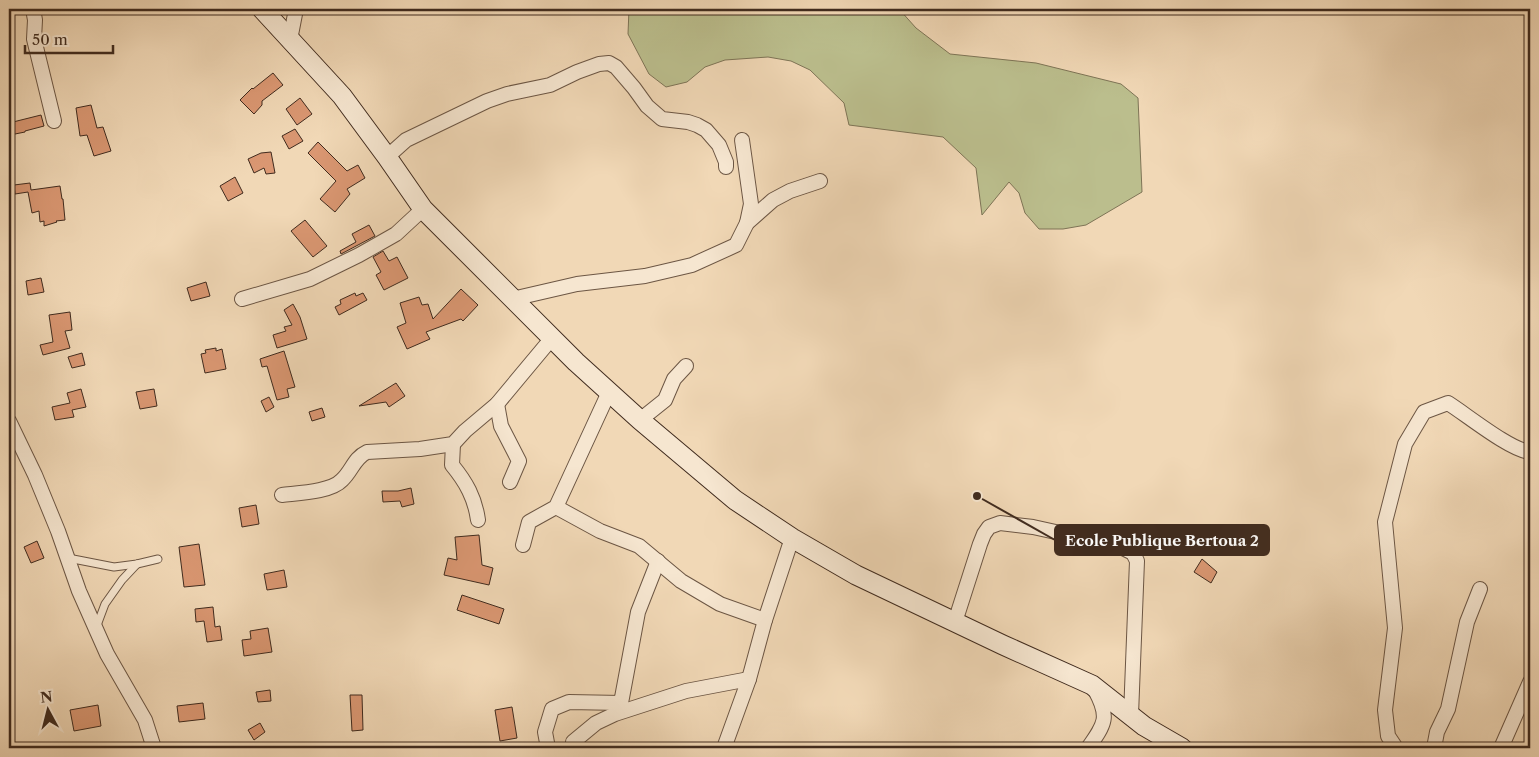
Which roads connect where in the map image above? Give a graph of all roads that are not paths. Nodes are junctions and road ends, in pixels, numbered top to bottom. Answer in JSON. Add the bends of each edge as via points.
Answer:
{"nodes":[{"id":1,"x":33,"y":9,"type":"edge"},
{"id":2,"x":262,"y":9,"type":"edge"},
{"id":3,"x":296,"y":9,"type":"edge"},
{"id":4,"x":290,"y":40,"type":"junction"},
{"id":5,"x":54,"y":121,"type":"dead end"},
{"id":6,"x":742,"y":140,"type":"dead end"},
{"id":7,"x":387,"y":157,"type":"junction"},
{"id":8,"x":726,"y":167,"type":"dead end"},
{"id":9,"x":820,"y":181,"type":"dead end"},
{"id":10,"x":423,"y":209,"type":"junction"},
{"id":11,"x":747,"y":223,"type":"junction"},
{"id":12,"x":242,"y":299,"type":"dead end"},
{"id":13,"x":512,"y":299,"type":"junction"},
{"id":14,"x":552,"y":338,"type":"junction"},
{"id":15,"x":686,"y":366,"type":"dead end"},
{"id":16,"x":609,"y":392,"type":"junction"},
{"id":17,"x":497,"y":404,"type":"junction"},
{"id":18,"x":640,"y":420,"type":"junction"},
{"id":19,"x":9,"y":421,"type":"edge"},
{"id":20,"x":453,"y":444,"type":"junction"},
{"id":21,"x":1530,"y":452,"type":"edge"},
{"id":22,"x":510,"y":482,"type":"dead end"},
{"id":23,"x":282,"y":496,"type":"dead end"},
{"id":24,"x":556,"y":507,"type":"junction"},
{"id":25,"x":478,"y":520,"type":"dead end"},
{"id":26,"x":792,"y":538,"type":"junction"},
{"id":27,"x":523,"y":546,"type":"dead end"},
{"id":28,"x":67,"y":558,"type":"junction"},
{"id":29,"x":158,"y":559,"type":"dead end"},
{"id":30,"x":658,"y":561,"type":"junction"},
{"id":31,"x":137,"y":564,"type":"junction"},
{"id":32,"x":1480,"y":589,"type":"dead end"},
{"id":33,"x":765,"y":620,"type":"junction"},
{"id":34,"x":955,"y":622,"type":"junction"},
{"id":35,"x":96,"y":628,"type":"junction"},
{"id":36,"x":749,"y":679,"type":"junction"},
{"id":37,"x":1530,"y":682,"type":"edge"},
{"id":38,"x":1092,"y":685,"type":"junction"},
{"id":39,"x":1132,"y":716,"type":"junction"},
{"id":40,"x":573,"y":742,"type":"dead end"},
{"id":41,"x":154,"y":748,"type":"edge"},
{"id":42,"x":548,"y":748,"type":"edge"},
{"id":43,"x":724,"y":748,"type":"edge"},
{"id":44,"x":1088,"y":748,"type":"edge"},
{"id":45,"x":1182,"y":748,"type":"edge"},
{"id":46,"x":1396,"y":748,"type":"edge"},
{"id":47,"x":1434,"y":748,"type":"edge"},
{"id":48,"x":1501,"y":748,"type":"edge"}],
"edges":[{"from":1,"to":5,"type":"street","via":[[34,39]]},
{"from":2,"to":4,"type":"street"},
{"from":3,"to":4,"type":"street"},
{"from":4,"to":7,"type":"street","via":[[342,96]]},
{"from":6,"to":11,"type":"street","via":[[751,204]]},
{"from":7,"to":8,"type":"street","via":[[406,140],[487,101],[550,85],[577,72],[609,63],[662,118],[697,124],[706,130],[719,145]]},
{"from":7,"to":10,"type":"street"},
{"from":9,"to":11,"type":"street","via":[[774,200]]},
{"from":10,"to":12,"type":"street","via":[[396,234],[359,255],[310,278]]},
{"from":10,"to":13,"type":"street"},
{"from":11,"to":13,"type":"street","via":[[736,244],[692,265],[645,276],[577,284]]},
{"from":13,"to":14,"type":"street"},
{"from":14,"to":16,"type":"street"},
{"from":14,"to":17,"type":"street"},
{"from":15,"to":18,"type":"street","via":[[674,379],[665,400]]},
{"from":16,"to":18,"type":"street"},
{"from":16,"to":24,"type":"street"},
{"from":17,"to":20,"type":"street"},
{"from":17,"to":22,"type":"street","via":[[501,426],[519,461]]},
{"from":18,"to":26,"type":"street","via":[[735,500]]},
{"from":19,"to":28,"type":"street"},
{"from":20,"to":23,"type":"street","via":[[367,452],[355,461],[341,482],[326,489]]},
{"from":20,"to":25,"type":"street","via":[[452,465],[463,478],[476,504]]},
{"from":21,"to":46,"type":"street","via":[[1511,446],[1448,402],[1424,412],[1405,444],[1385,522],[1396,628],[1385,710],[1388,736]]},
{"from":24,"to":27,"type":"street","via":[[529,522]]},
{"from":24,"to":30,"type":"street","via":[[600,531],[639,546]]},
{"from":26,"to":33,"type":"street"},
{"from":26,"to":34,"type":"street","via":[[856,575]]},
{"from":28,"to":31,"type":"lane","via":[[114,567]]},
{"from":28,"to":35,"type":"street"},
{"from":29,"to":31,"type":"lane"},
{"from":30,"to":33,"type":"street","via":[[681,581],[720,604]]},
{"from":30,"to":42,"type":"street","via":[[638,612],[621,703],[569,702],[552,709],[545,732]]},
{"from":31,"to":35,"type":"lane","via":[[105,604]]},
{"from":32,"to":47,"type":"street","via":[[1467,622],[1448,709],[1437,732]]},
{"from":33,"to":36,"type":"street"},
{"from":34,"to":38,"type":"street"},
{"from":34,"to":39,"type":"street","via":[[980,544],[989,528],[1000,523],[1033,526],[1120,546],[1133,553],[1137,561]]},
{"from":35,"to":41,"type":"street","via":[[144,720]]},
{"from":36,"to":40,"type":"street","via":[[686,690],[614,714],[596,723]]},
{"from":36,"to":43,"type":"street"},
{"from":37,"to":48,"type":"street"},
{"from":38,"to":39,"type":"street"},
{"from":38,"to":44,"type":"street","via":[[1102,704],[1104,721]]},
{"from":39,"to":45,"type":"street"}]}
